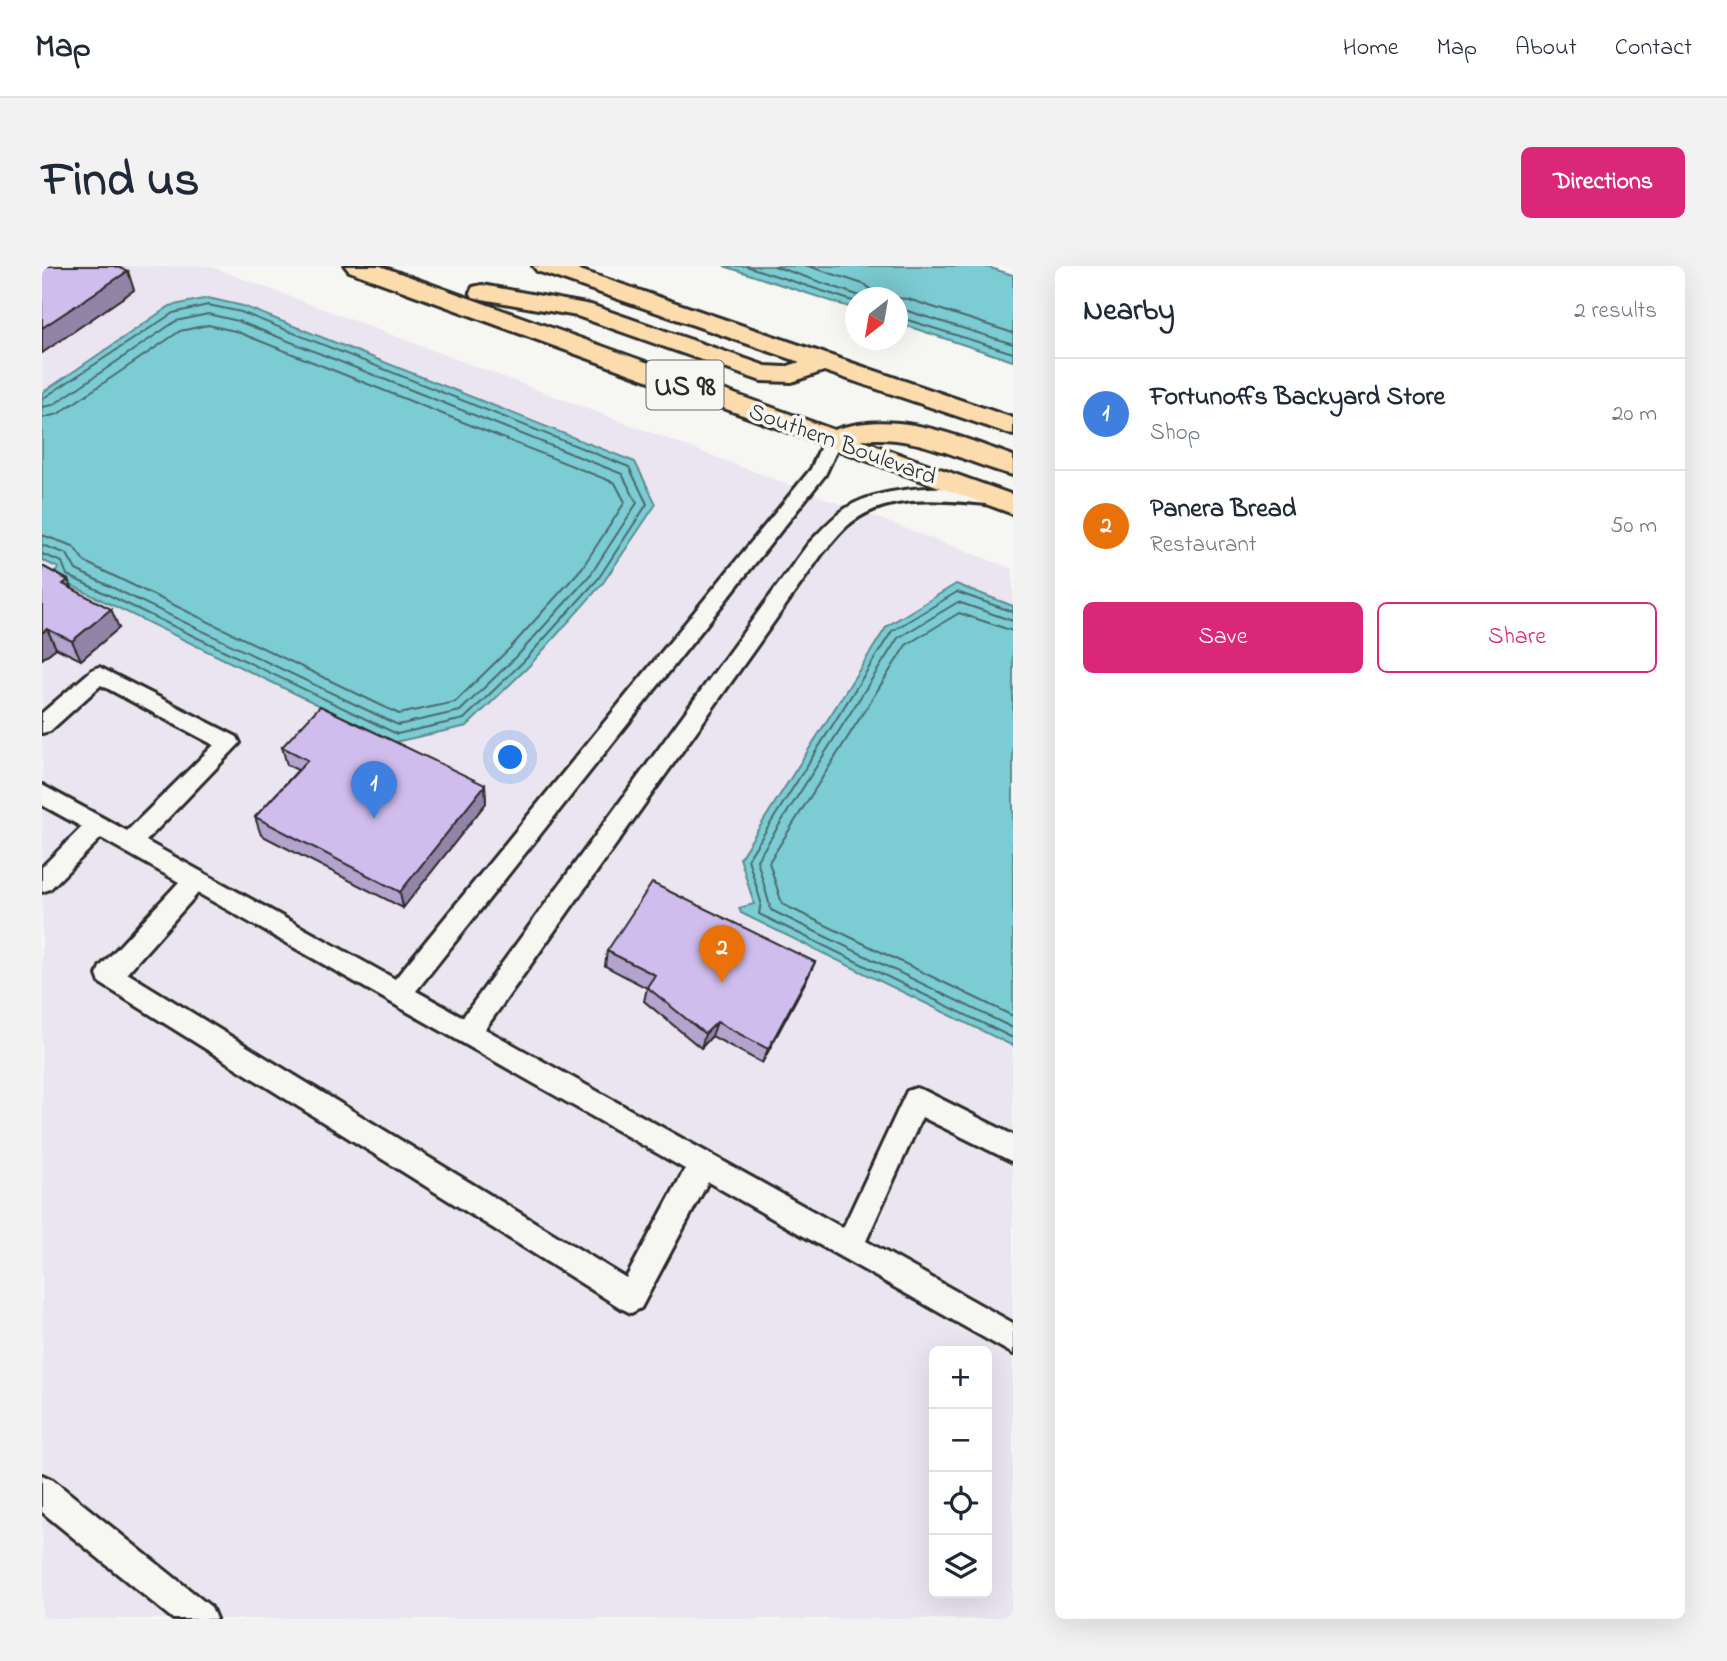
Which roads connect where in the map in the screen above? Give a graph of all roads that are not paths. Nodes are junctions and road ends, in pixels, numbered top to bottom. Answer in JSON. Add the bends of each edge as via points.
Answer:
{"nodes":[{"id":1,"x":545,"y":266,"type":"edge"},
{"id":2,"x":368,"y":270,"type":"edge"},
{"id":3,"x":821,"y":361,"type":"junction"},
{"id":4,"x":1013,"y":427,"type":"edge"},
{"id":5,"x":833,"y":439,"type":"junction"},
{"id":6,"x":1013,"y":466,"type":"edge"},
{"id":7,"x":1005,"y":502,"type":"edge"},
{"id":8,"x":42,"y":725,"type":"edge"},
{"id":9,"x":42,"y":794,"type":"edge"},
{"id":10,"x":98,"y":826,"type":"junction"},
{"id":11,"x":130,"y":843,"type":"junction"},
{"id":12,"x":196,"y":880,"type":"junction"},
{"id":13,"x":42,"y":882,"type":"edge"},
{"id":14,"x":398,"y":994,"type":"junction"},
{"id":15,"x":467,"y":1032,"type":"junction"},
{"id":16,"x":1013,"y":1149,"type":"edge"},
{"id":17,"x":702,"y":1165,"type":"junction"},
{"id":18,"x":849,"y":1247,"type":"junction"},
{"id":19,"x":1013,"y":1339,"type":"edge"},
{"id":20,"x":42,"y":1491,"type":"edge"},
{"id":21,"x":199,"y":1619,"type":"edge"}],
"edges":[{"from":1,"to":3,"type":"highway","number":"US 98"},
{"from":2,"to":3,"type":"highway","via":[[582,310],[771,375],[798,375]]},
{"from":2,"to":5,"type":"highway","name":"Southern Boulevard","number":"US 98"},
{"from":3,"to":4,"type":"highway","number":"US 98"},
{"from":5,"to":6,"type":"highway","via":[[856,428],[891,429]]},
{"from":5,"to":7,"type":"highway","name":"Southern Boulevard","number":"US 98"},
{"from":5,"to":14,"type":"lane","via":[[819,471]]},
{"from":7,"to":15,"type":"lane","via":[[938,495],[890,499],[842,520],[815,549]]},
{"from":8,"to":11,"type":"lane","via":[[99,675],[229,743]]},
{"from":9,"to":10,"type":"lane"},
{"from":10,"to":11,"type":"lane"},
{"from":10,"to":13,"type":"lane"},
{"from":11,"to":12,"type":"lane"},
{"from":12,"to":14,"type":"lane"},
{"from":12,"to":17,"type":"lane","via":[[109,975],[631,1298]]},
{"from":14,"to":15,"type":"lane"},
{"from":15,"to":17,"type":"lane"},
{"from":16,"to":18,"type":"lane","via":[[916,1100]]},
{"from":17,"to":18,"type":"lane"},
{"from":18,"to":19,"type":"lane"},
{"from":20,"to":21,"type":"lane"}]}
